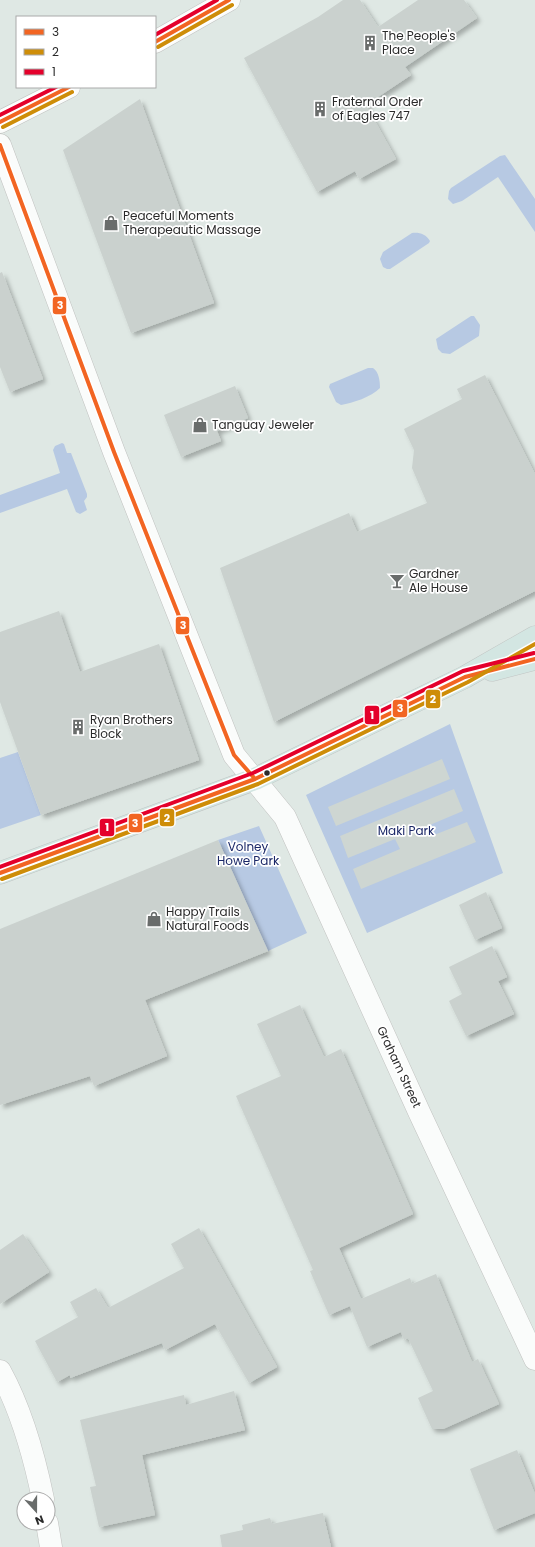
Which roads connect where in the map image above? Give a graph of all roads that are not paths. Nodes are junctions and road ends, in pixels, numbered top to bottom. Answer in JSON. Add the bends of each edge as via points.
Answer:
{"nodes":[{"id":1,"x":229,"y":0,"type":"edge"},
{"id":2,"x":156,"y":41,"type":"edge"},
{"id":3,"x":67,"y":88,"type":"edge"},
{"id":4,"x":0,"y":122,"type":"edge"},
{"id":5,"x":0,"y":145,"type":"edge"},
{"id":6,"x":535,"y":637,"type":"edge"},
{"id":7,"x":535,"y":659,"type":"edge"},
{"id":8,"x":466,"y":677,"type":"junction"},
{"id":9,"x":255,"y":779,"type":"junction"},
{"id":10,"x":0,"y":873,"type":"edge"},
{"id":11,"x":533,"y":1349,"type":"edge"},
{"id":12,"x":0,"y":1371,"type":"edge"},
{"id":13,"x":41,"y":1491,"type":"edge"},
{"id":14,"x":48,"y":1531,"type":"edge"},
{"id":15,"x":51,"y":1547,"type":"edge"}],
"edges":[{"from":1,"to":2,"type":"street"},
{"from":3,"to":4,"type":"street"},
{"from":5,"to":9,"type":"street","name":"Graham Street","via":[[114,452],[234,755]]},
{"from":6,"to":8,"type":"main road"},
{"from":7,"to":8,"type":"main road"},
{"from":8,"to":9,"type":"main road"},
{"from":9,"to":10,"type":"main road"},
{"from":9,"to":11,"type":"street","name":"Graham Street","via":[[285,817],[420,1114]]},
{"from":12,"to":13,"type":"street","via":[[22,1420]]},
{"from":14,"to":15,"type":"street"}]}
